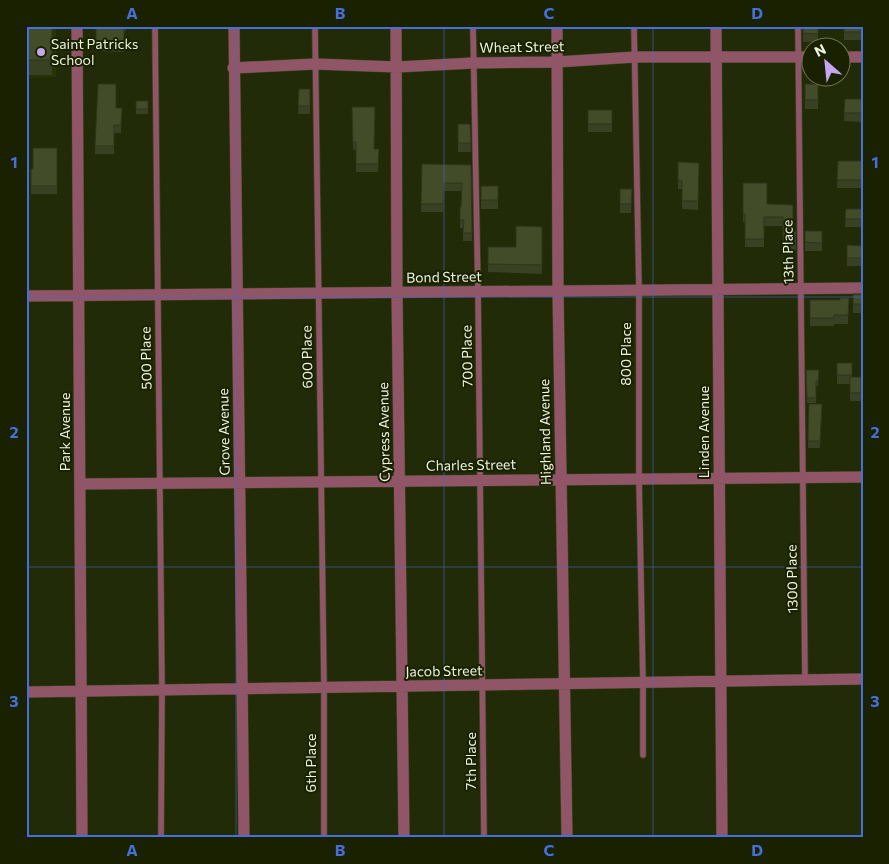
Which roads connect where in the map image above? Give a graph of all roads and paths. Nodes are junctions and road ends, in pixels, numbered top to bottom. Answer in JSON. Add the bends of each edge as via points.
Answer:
{"nodes":[{"id":1,"x":77,"y":26,"type":"edge"},
{"id":2,"x":155,"y":26,"type":"edge"},
{"id":3,"x":234,"y":26,"type":"edge"},
{"id":4,"x":315,"y":26,"type":"edge"},
{"id":5,"x":396,"y":26,"type":"edge"},
{"id":6,"x":473,"y":26,"type":"edge"},
{"id":7,"x":557,"y":26,"type":"edge"},
{"id":8,"x":634,"y":26,"type":"edge"},
{"id":9,"x":716,"y":26,"type":"edge"},
{"id":10,"x":798,"y":26,"type":"edge"},
{"id":11,"x":635,"y":57,"type":"junction"},
{"id":12,"x":716,"y":57,"type":"junction"},
{"id":13,"x":798,"y":57,"type":"junction"},
{"id":14,"x":802,"y":57,"type":"edge"},
{"id":15,"x":558,"y":62,"type":"junction"},
{"id":16,"x":315,"y":64,"type":"junction"},
{"id":17,"x":473,"y":64,"type":"junction"},
{"id":18,"x":234,"y":68,"type":"junction"},
{"id":19,"x":397,"y":68,"type":"junction"},
{"id":20,"x":863,"y":288,"type":"edge"},
{"id":21,"x":718,"y":289,"type":"junction"},
{"id":22,"x":801,"y":289,"type":"junction"},
{"id":23,"x":639,"y":290,"type":"junction"},
{"id":24,"x":558,"y":291,"type":"junction"},
{"id":25,"x":478,"y":292,"type":"junction"},
{"id":26,"x":319,"y":293,"type":"junction"},
{"id":27,"x":397,"y":293,"type":"junction"},
{"id":28,"x":238,"y":294,"type":"junction"},
{"id":29,"x":158,"y":295,"type":"junction"},
{"id":30,"x":26,"y":296,"type":"edge"},
{"id":31,"x":79,"y":296,"type":"junction"},
{"id":32,"x":803,"y":477,"type":"junction"},
{"id":33,"x":863,"y":477,"type":"edge"},
{"id":34,"x":639,"y":478,"type":"junction"},
{"id":35,"x":720,"y":478,"type":"junction"},
{"id":36,"x":561,"y":479,"type":"junction"},
{"id":37,"x":481,"y":480,"type":"junction"},
{"id":38,"x":322,"y":481,"type":"junction"},
{"id":39,"x":399,"y":481,"type":"junction"},
{"id":40,"x":240,"y":482,"type":"junction"},
{"id":41,"x":160,"y":483,"type":"junction"},
{"id":42,"x":80,"y":484,"type":"junction"},
{"id":43,"x":863,"y":679,"type":"edge"},
{"id":44,"x":805,"y":680,"type":"junction"},
{"id":45,"x":721,"y":682,"type":"junction"},
{"id":46,"x":643,"y":683,"type":"junction"},
{"id":47,"x":564,"y":684,"type":"junction"},
{"id":48,"x":483,"y":685,"type":"junction"},
{"id":49,"x":402,"y":686,"type":"junction"},
{"id":50,"x":324,"y":687,"type":"junction"},
{"id":51,"x":242,"y":688,"type":"junction"},
{"id":52,"x":162,"y":690,"type":"junction"},
{"id":53,"x":82,"y":691,"type":"junction"},
{"id":54,"x":26,"y":692,"type":"edge"},
{"id":55,"x":643,"y":755,"type":"dead end"},
{"id":56,"x":82,"y":838,"type":"edge"},
{"id":57,"x":161,"y":838,"type":"edge"},
{"id":58,"x":244,"y":838,"type":"edge"},
{"id":59,"x":324,"y":838,"type":"edge"},
{"id":60,"x":404,"y":838,"type":"edge"},
{"id":61,"x":484,"y":838,"type":"edge"},
{"id":62,"x":567,"y":838,"type":"edge"},
{"id":63,"x":722,"y":838,"type":"edge"}],
"edges":[{"from":1,"to":31,"type":"street","name":"Park Avenue"},
{"from":2,"to":29,"type":"lane","name":"500 Place"},
{"from":3,"to":18,"type":"street","name":"Grove Avenue"},
{"from":4,"to":16,"type":"lane","name":"600 Place"},
{"from":5,"to":19,"type":"street","name":"Cypress Avenue"},
{"from":6,"to":17,"type":"lane","name":"700 Place"},
{"from":7,"to":15,"type":"street","name":"Highland Avenue"},
{"from":8,"to":11,"type":"lane","name":"800 Place"},
{"from":9,"to":12,"type":"street","name":"Linden Avenue"},
{"from":10,"to":13,"type":"lane","name":"13th Place"},
{"from":11,"to":12,"type":"street","name":"Wheat Street"},
{"from":11,"to":15,"type":"street","name":"Wheat Street"},
{"from":11,"to":23,"type":"lane","name":"800 Place"},
{"from":12,"to":13,"type":"street","name":"Wheat Street"},
{"from":12,"to":21,"type":"street","name":"Linden Avenue"},
{"from":13,"to":14,"type":"street","name":"Wheat Street"},
{"from":13,"to":22,"type":"lane","name":"13th Place"},
{"from":15,"to":17,"type":"street","name":"Wheat Street"},
{"from":15,"to":24,"type":"street","name":"Highland Avenue"},
{"from":16,"to":18,"type":"street","name":"Wheat Street"},
{"from":16,"to":19,"type":"street","name":"Wheat Street"},
{"from":16,"to":26,"type":"lane","name":"600 Place"},
{"from":17,"to":19,"type":"street","name":"Wheat Street"},
{"from":17,"to":25,"type":"lane","name":"700 Place"},
{"from":18,"to":28,"type":"street","name":"Grove Avenue"},
{"from":19,"to":27,"type":"street","name":"Cypress Avenue"},
{"from":20,"to":22,"type":"street","name":"Bond Street"},
{"from":21,"to":22,"type":"street","name":"Bond Street"},
{"from":21,"to":23,"type":"street","name":"Bond Street"},
{"from":21,"to":35,"type":"street","name":"Linden Avenue"},
{"from":22,"to":32,"type":"lane","name":"13th Place"},
{"from":23,"to":24,"type":"street","name":"Bond Street"},
{"from":23,"to":34,"type":"lane","name":"800 Place"},
{"from":24,"to":25,"type":"street","name":"Bond Street"},
{"from":24,"to":36,"type":"street","name":"Highland Avenue"},
{"from":25,"to":27,"type":"street","name":"Bond Street"},
{"from":25,"to":37,"type":"lane","name":"700 Place"},
{"from":26,"to":27,"type":"street","name":"Bond Street"},
{"from":26,"to":28,"type":"street","name":"Bond Street"},
{"from":26,"to":38,"type":"lane","name":"600 Place"},
{"from":27,"to":39,"type":"street","name":"Cypress Avenue"},
{"from":28,"to":29,"type":"street","name":"Bond Street"},
{"from":28,"to":40,"type":"street","name":"Grove Avenue"},
{"from":29,"to":31,"type":"street","name":"Bond Street"},
{"from":29,"to":41,"type":"lane","name":"500 Place"},
{"from":30,"to":31,"type":"street","name":"Bond Street"},
{"from":31,"to":42,"type":"street","name":"Park Avenue"},
{"from":32,"to":33,"type":"street","name":"Charles Street"},
{"from":32,"to":35,"type":"street","name":"Charles Street"},
{"from":32,"to":44,"type":"lane","name":"1300 Place"},
{"from":34,"to":35,"type":"street","name":"Charles Street"},
{"from":34,"to":36,"type":"street","name":"Charles Street"},
{"from":34,"to":46,"type":"lane","name":"800 Place"},
{"from":35,"to":45,"type":"street","name":"Linden Avenue"},
{"from":36,"to":37,"type":"street","name":"Charles Street"},
{"from":36,"to":47,"type":"street","name":"Highland Avenue"},
{"from":37,"to":39,"type":"street","name":"Charles Street"},
{"from":37,"to":48,"type":"lane","name":"700 Place"},
{"from":38,"to":39,"type":"street","name":"Charles Street"},
{"from":38,"to":40,"type":"street","name":"Charles Street"},
{"from":38,"to":50,"type":"lane","name":"600 Place"},
{"from":39,"to":49,"type":"street","name":"Cypress Avenue"},
{"from":40,"to":41,"type":"street","name":"Charles Street"},
{"from":40,"to":51,"type":"street","name":"Grove Avenue"},
{"from":41,"to":42,"type":"street","name":"Charles Street"},
{"from":41,"to":52,"type":"lane","name":"500 Place"},
{"from":42,"to":53,"type":"street","name":"Park Avenue"},
{"from":43,"to":44,"type":"street","name":"Jacob Street"},
{"from":44,"to":45,"type":"street","name":"Jacob Street"},
{"from":45,"to":46,"type":"street","name":"Jacob Street"},
{"from":45,"to":63,"type":"street","name":"Linden Avenue"},
{"from":46,"to":47,"type":"street","name":"Jacob Street"},
{"from":46,"to":55,"type":"lane","name":"800 Place"},
{"from":47,"to":48,"type":"street","name":"Jacob Street"},
{"from":47,"to":62,"type":"street","name":"Highland Avenue"},
{"from":48,"to":49,"type":"street","name":"Jacob Street"},
{"from":48,"to":61,"type":"lane","name":"7th Place"},
{"from":49,"to":50,"type":"street","name":"Jacob Street"},
{"from":49,"to":60,"type":"street","name":"Cypress Avenue"},
{"from":50,"to":51,"type":"street","name":"Jacob Street"},
{"from":50,"to":59,"type":"lane","name":"6th Place"},
{"from":51,"to":52,"type":"street","name":"Jacob Street"},
{"from":51,"to":58,"type":"street","name":"Grove Avenue"},
{"from":52,"to":53,"type":"street","name":"Jacob Street"},
{"from":52,"to":57,"type":"lane","name":"500 Place"},
{"from":53,"to":54,"type":"street","name":"Jacob Street"},
{"from":53,"to":56,"type":"street","name":"Park Avenue"}]}
